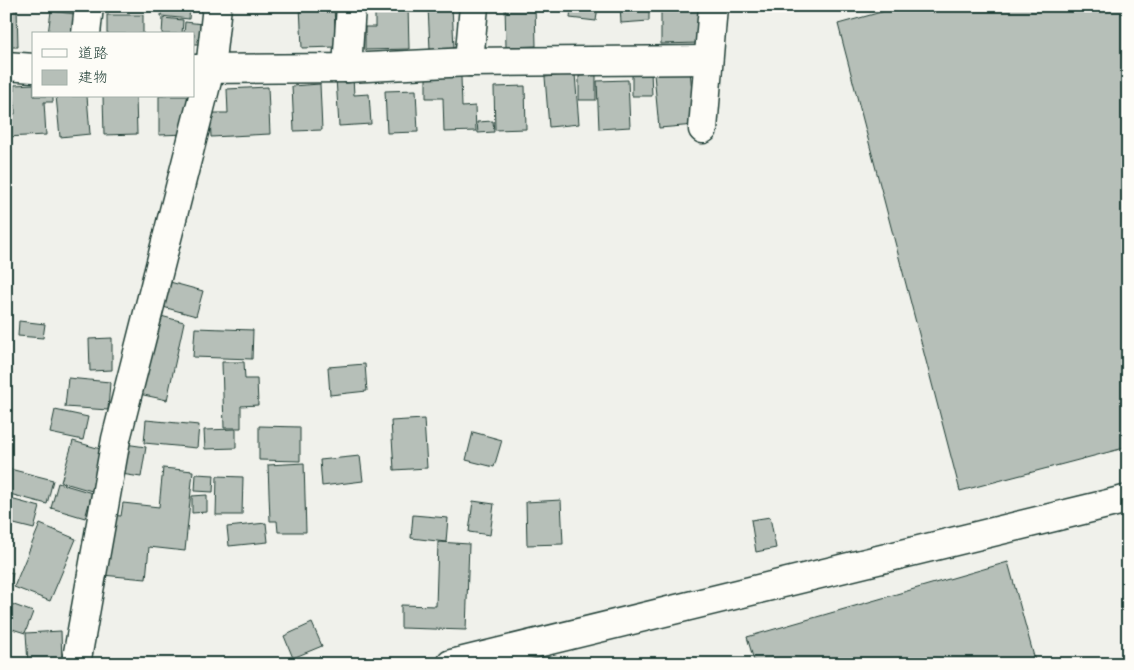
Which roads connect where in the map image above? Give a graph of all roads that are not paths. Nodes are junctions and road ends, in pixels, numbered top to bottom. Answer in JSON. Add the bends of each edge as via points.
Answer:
{"nodes":[{"id":1,"x":90,"y":6,"type":"edge"},
{"id":2,"x":217,"y":6,"type":"edge"},
{"id":3,"x":351,"y":6,"type":"edge"},
{"id":4,"x":474,"y":6,"type":"edge"},
{"id":5,"x":713,"y":6,"type":"edge"},
{"id":6,"x":86,"y":32,"type":"edge"},
{"id":7,"x":708,"y":60,"type":"junction"},
{"id":8,"x":469,"y":62,"type":"junction"},
{"id":9,"x":6,"y":66,"type":"edge"},
{"id":10,"x":32,"y":68,"type":"edge"},
{"id":11,"x":347,"y":68,"type":"junction"},
{"id":12,"x":202,"y":69,"type":"edge"},
{"id":13,"x":702,"y":129,"type":"dead end"},
{"id":14,"x":1128,"y":500,"type":"edge"},
{"id":15,"x":76,"y":664,"type":"edge"},
{"id":16,"x":451,"y":664,"type":"edge"}],
"edges":[{"from":1,"to":6,"type":"street"},
{"from":2,"to":12,"type":"street"},
{"from":3,"to":11,"type":"street"},
{"from":4,"to":8,"type":"street"},
{"from":5,"to":7,"type":"street"},
{"from":7,"to":8,"type":"street"},
{"from":7,"to":13,"type":"street"},
{"from":8,"to":11,"type":"street"},
{"from":9,"to":10,"type":"street"},
{"from":11,"to":12,"type":"street"},
{"from":12,"to":15,"type":"street","via":[[116,439]]},
{"from":14,"to":16,"type":"street"}]}
